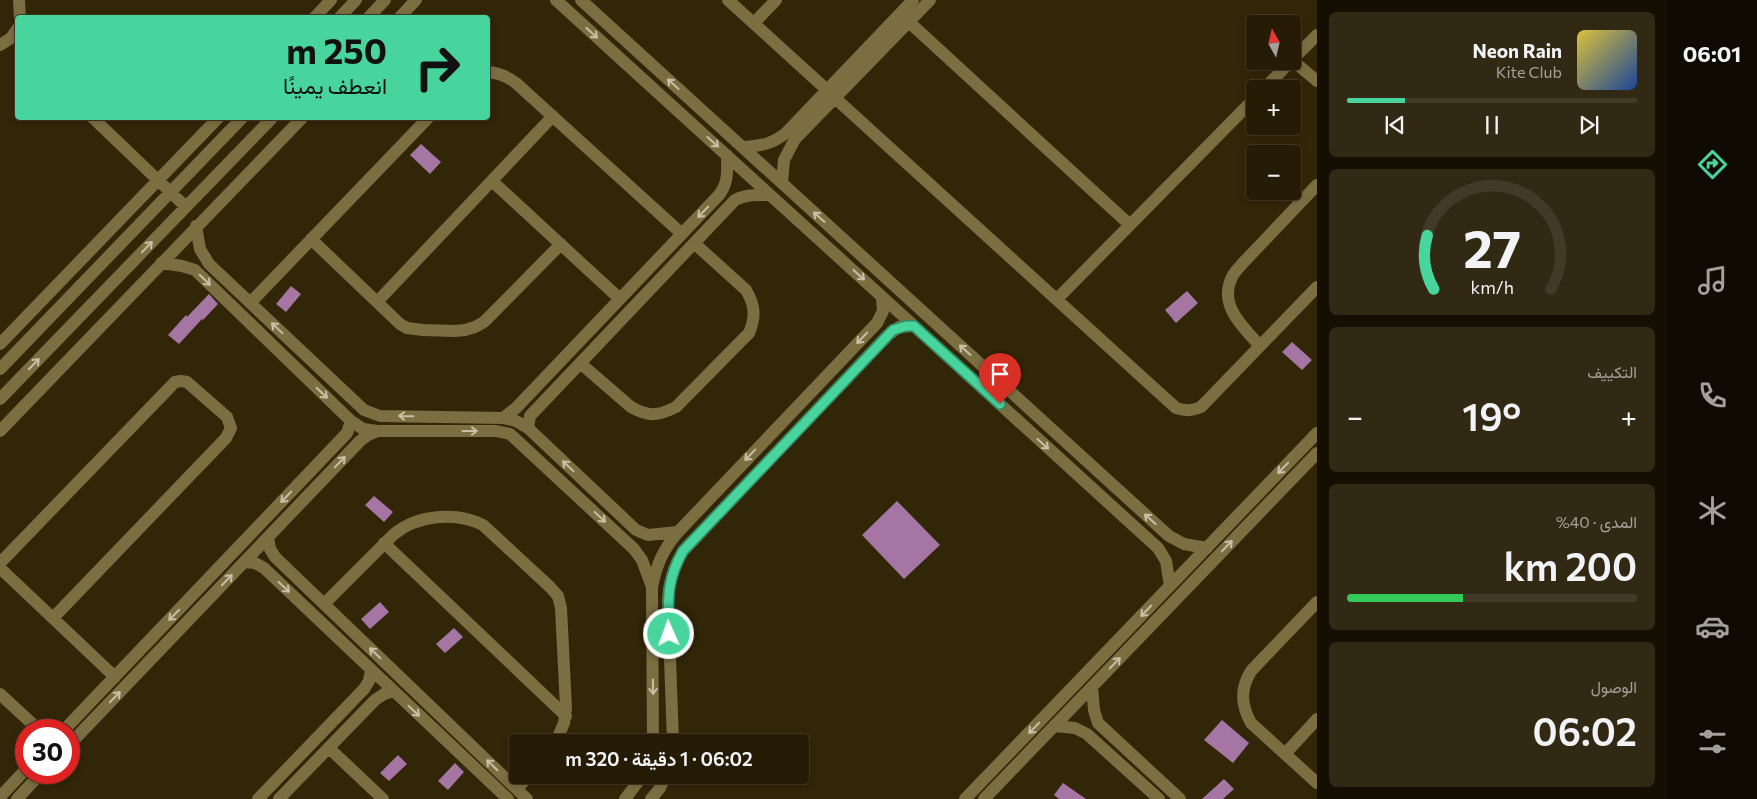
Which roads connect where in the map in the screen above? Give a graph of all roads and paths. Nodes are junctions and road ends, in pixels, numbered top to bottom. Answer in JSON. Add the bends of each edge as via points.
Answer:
{"nodes":[{"id":1,"x":19,"y":0,"type":"edge"},
{"id":2,"x":331,"y":0,"type":"edge"},
{"id":3,"x":356,"y":0,"type":"edge"},
{"id":4,"x":385,"y":0,"type":"edge"},
{"id":5,"x":416,"y":0,"type":"edge"},
{"id":6,"x":556,"y":0,"type":"edge"},
{"id":7,"x":581,"y":0,"type":"edge"},
{"id":8,"x":728,"y":0,"type":"edge"},
{"id":9,"x":776,"y":0,"type":"edge"},
{"id":10,"x":913,"y":0,"type":"edge"},
{"id":11,"x":930,"y":0,"type":"edge"},
{"id":12,"x":20,"y":15,"type":"edge"},
{"id":13,"x":317,"y":15,"type":"edge"},
{"id":14,"x":342,"y":15,"type":"edge"},
{"id":15,"x":371,"y":15,"type":"edge"},
{"id":16,"x":402,"y":15,"type":"edge"},
{"id":17,"x":909,"y":22,"type":"junction"},
{"id":18,"x":754,"y":23,"type":"junction"},
{"id":19,"x":1317,"y":35,"type":"edge"},
{"id":20,"x":1301,"y":51,"type":"edge"},
{"id":21,"x":1301,"y":68,"type":"edge"},
{"id":22,"x":1282,"y":70,"type":"edge"},
{"id":23,"x":490,"y":72,"type":"edge"},
{"id":24,"x":1273,"y":80,"type":"edge"},
{"id":25,"x":1317,"y":82,"type":"edge"},
{"id":26,"x":831,"y":94,"type":"junction"},
{"id":27,"x":1246,"y":107,"type":"edge"},
{"id":28,"x":553,"y":116,"type":"junction"},
{"id":29,"x":95,"y":120,"type":"edge"},
{"id":30,"x":216,"y":120,"type":"edge"},
{"id":31,"x":240,"y":120,"type":"edge"},
{"id":32,"x":270,"y":120,"type":"edge"},
{"id":33,"x":300,"y":120,"type":"edge"},
{"id":34,"x":426,"y":120,"type":"edge"},
{"id":35,"x":791,"y":136,"type":"junction"},
{"id":36,"x":743,"y":148,"type":"junction"},
{"id":37,"x":726,"y":155,"type":"junction"},
{"id":38,"x":158,"y":180,"type":"junction"},
{"id":39,"x":492,"y":181,"type":"junction"},
{"id":40,"x":782,"y":183,"type":"junction"},
{"id":41,"x":1317,"y":185,"type":"edge"},
{"id":42,"x":171,"y":192,"type":"junction"},
{"id":43,"x":719,"y":195,"type":"junction"},
{"id":44,"x":770,"y":195,"type":"junction"},
{"id":45,"x":729,"y":205,"type":"junction"},
{"id":46,"x":186,"y":206,"type":"junction"},
{"id":47,"x":1130,"y":225,"type":"junction"},
{"id":48,"x":196,"y":226,"type":"junction"},
{"id":49,"x":682,"y":234,"type":"junction"},
{"id":50,"x":311,"y":239,"type":"junction"},
{"id":51,"x":694,"y":243,"type":"junction"},
{"id":52,"x":561,"y":244,"type":"junction"},
{"id":53,"x":850,"y":245,"type":"junction"},
{"id":54,"x":839,"y":257,"type":"junction"},
{"id":55,"x":161,"y":263,"type":"junction"},
{"id":56,"x":1317,"y":287,"type":"edge"},
{"id":57,"x":882,"y":297,"type":"junction"},
{"id":58,"x":620,"y":299,"type":"junction"},
{"id":59,"x":1057,"y":299,"type":"junction"},
{"id":60,"x":377,"y":302,"type":"junction"},
{"id":61,"x":250,"y":303,"type":"junction"},
{"id":62,"x":914,"y":326,"type":"junction"},
{"id":63,"x":0,"y":344,"type":"edge"},
{"id":64,"x":1260,"y":346,"type":"junction"},
{"id":65,"x":580,"y":363,"type":"junction"},
{"id":66,"x":0,"y":369,"type":"edge"},
{"id":67,"x":0,"y":399,"type":"edge"},
{"id":68,"x":503,"y":418,"type":"junction"},
{"id":69,"x":351,"y":421,"type":"junction"},
{"id":70,"x":528,"y":428,"type":"junction"},
{"id":71,"x":0,"y":431,"type":"edge"},
{"id":72,"x":378,"y":431,"type":"junction"},
{"id":73,"x":1317,"y":433,"type":"edge"},
{"id":74,"x":1317,"y":453,"type":"edge"},
{"id":75,"x":678,"y":532,"type":"junction"},
{"id":76,"x":1169,"y":536,"type":"junction"},
{"id":77,"x":268,"y":537,"type":"junction"},
{"id":78,"x":384,"y":543,"type":"junction"},
{"id":79,"x":1158,"y":548,"type":"junction"},
{"id":80,"x":1207,"y":548,"type":"junction"},
{"id":81,"x":244,"y":562,"type":"junction"},
{"id":82,"x":0,"y":563,"type":"edge"},
{"id":83,"x":0,"y":568,"type":"edge"},
{"id":84,"x":1170,"y":586,"type":"junction"},
{"id":85,"x":652,"y":587,"type":"junction"},
{"id":86,"x":1317,"y":602,"type":"edge"},
{"id":87,"x":324,"y":604,"type":"junction"},
{"id":88,"x":53,"y":618,"type":"junction"},
{"id":89,"x":653,"y":666,"type":"junction"},
{"id":90,"x":670,"y":666,"type":"junction"},
{"id":91,"x":371,"y":670,"type":"junction"},
{"id":92,"x":115,"y":677,"type":"junction"},
{"id":93,"x":1092,"y":687,"type":"junction"},
{"id":94,"x":394,"y":691,"type":"junction"},
{"id":95,"x":0,"y":694,"type":"edge"},
{"id":96,"x":84,"y":708,"type":"junction"},
{"id":97,"x":566,"y":716,"type":"junction"},
{"id":98,"x":95,"y":718,"type":"junction"},
{"id":99,"x":26,"y":719,"type":"edge"},
{"id":100,"x":74,"y":719,"type":"edge"},
{"id":101,"x":1317,"y":719,"type":"edge"},
{"id":102,"x":1054,"y":726,"type":"junction"},
{"id":103,"x":80,"y":734,"type":"edge"},
{"id":104,"x":560,"y":734,"type":"edge"},
{"id":105,"x":653,"y":734,"type":"edge"},
{"id":106,"x":673,"y":734,"type":"edge"},
{"id":107,"x":1108,"y":734,"type":"junction"},
{"id":108,"x":1098,"y":744,"type":"junction"},
{"id":109,"x":329,"y":748,"type":"junction"},
{"id":110,"x":1285,"y":754,"type":"junction"},
{"id":111,"x":15,"y":781,"type":"edge"},
{"id":112,"x":1317,"y":783,"type":"edge"},
{"id":113,"x":31,"y":784,"type":"edge"},
{"id":114,"x":521,"y":784,"type":"edge"},
{"id":115,"x":637,"y":784,"type":"edge"},
{"id":116,"x":662,"y":784,"type":"edge"},
{"id":117,"x":517,"y":789,"type":"junction"},
{"id":118,"x":0,"y":797,"type":"edge"},
{"id":119,"x":17,"y":799,"type":"edge"},
{"id":120,"x":258,"y":799,"type":"edge"},
{"id":121,"x":279,"y":799,"type":"edge"},
{"id":122,"x":383,"y":799,"type":"edge"},
{"id":123,"x":508,"y":799,"type":"edge"},
{"id":124,"x":528,"y":799,"type":"edge"},
{"id":125,"x":625,"y":799,"type":"edge"},
{"id":126,"x":651,"y":799,"type":"edge"},
{"id":127,"x":965,"y":799,"type":"edge"},
{"id":128,"x":984,"y":799,"type":"edge"},
{"id":129,"x":1158,"y":799,"type":"edge"},
{"id":130,"x":1180,"y":799,"type":"edge"}],
"edges":[{"from":1,"to":12,"type":"street"},
{"from":2,"to":13,"type":"street"},
{"from":3,"to":14,"type":"street"},
{"from":4,"to":15,"type":"street"},
{"from":5,"to":16,"type":"street"},
{"from":6,"to":37,"type":"street","one_way":true},
{"from":36,"to":7,"type":"street","one_way":true},
{"from":8,"to":18,"type":"street"},
{"from":9,"to":18,"type":"street"},
{"from":10,"to":26,"type":"street"},
{"from":11,"to":17,"type":"street"},
{"from":17,"to":26,"type":"street"},
{"from":17,"to":47,"type":"street"},
{"from":18,"to":26,"type":"street"},
{"from":19,"to":20,"type":"street"},
{"from":21,"to":25,"type":"street"},
{"from":22,"to":24,"type":"street"},
{"from":23,"to":28,"type":"street","via":[[507,76]]},
{"from":26,"to":35,"type":"street"},
{"from":26,"to":59,"type":"street"},
{"from":27,"to":47,"type":"street"},
{"from":28,"to":39,"type":"street"},
{"from":28,"to":49,"type":"street"},
{"from":29,"to":38,"type":"street"},
{"from":30,"to":38,"type":"street"},
{"from":31,"to":42,"type":"street"},
{"from":32,"to":46,"type":"street"},
{"from":33,"to":48,"type":"street"},
{"from":34,"to":50,"type":"street"},
{"from":35,"to":36,"type":"street","via":[[770,144]]},
{"from":35,"to":40,"type":"street"},
{"from":36,"to":40,"type":"street"},
{"from":37,"to":43,"type":"street","via":[[727,180]]},
{"from":37,"to":44,"type":"street"},
{"from":38,"to":42,"type":"street"},
{"from":38,"to":63,"type":"street"},
{"from":39,"to":52,"type":"street"},
{"from":39,"to":60,"type":"street"},
{"from":53,"to":40,"type":"street","one_way":true},
{"from":41,"to":64,"type":"street","via":[[1232,277],[1228,292],[1230,308]]},
{"from":42,"to":46,"type":"street"},
{"from":42,"to":66,"type":"street"},
{"from":43,"to":45,"type":"street"},
{"from":43,"to":49,"type":"street","one_way":true},
{"from":44,"to":45,"type":"street","via":[[742,196]]},
{"from":44,"to":54,"type":"street"},
{"from":45,"to":51,"type":"street"},
{"from":67,"to":46,"type":"street","one_way":true},
{"from":47,"to":59,"type":"street"},
{"from":48,"to":55,"type":"street"},
{"from":48,"to":61,"type":"street","via":[[205,260]]},
{"from":49,"to":58,"type":"street"},
{"from":50,"to":60,"type":"street"},
{"from":50,"to":61,"type":"street"},
{"from":51,"to":65,"type":"street"},
{"from":51,"to":65,"type":"street","via":[[746,290],[754,311],[749,332],[676,407],[663,414],[652,415],[631,407]]},
{"from":52,"to":58,"type":"street"},
{"from":52,"to":60,"type":"street","via":[[484,322],[465,330],[407,328]]},
{"from":53,"to":54,"type":"street"},
{"from":76,"to":53,"type":"street","one_way":true},
{"from":54,"to":57,"type":"street","one_way":true},
{"from":55,"to":69,"type":"street","one_way":true,"via":[[195,270]]},
{"from":55,"to":71,"type":"street"},
{"from":56,"to":64,"type":"street"},
{"from":57,"to":62,"type":"street"},
{"from":57,"to":75,"type":"street","one_way":true,"via":[[883,311],[877,323]]},
{"from":58,"to":68,"type":"street"},
{"from":59,"to":64,"type":"street","via":[[1176,408],[1185,411],[1201,407]]},
{"from":68,"to":61,"type":"street","one_way":true,"via":[[380,416],[369,413]]},
{"from":62,"to":79,"type":"street","one_way":true},
{"from":62,"to":90,"type":"street","via":[[899,327],[888,335],[683,551],[669,584]]},
{"from":65,"to":70,"type":"street","via":[[530,416]]},
{"from":68,"to":70,"type":"street"},
{"from":69,"to":72,"type":"street","via":[[363,429]]},
{"from":69,"to":92,"type":"street","one_way":true,"via":[[347,433]]},
{"from":75,"to":70,"type":"street","one_way":true,"via":[[648,535],[636,530]]},
{"from":77,"to":72,"type":"street","one_way":true,"via":[[360,441]]},
{"from":72,"to":85,"type":"street","one_way":true,"via":[[496,431],[510,434],[634,549],[642,560]]},
{"from":73,"to":80,"type":"street","one_way":true},
{"from":93,"to":74,"type":"street","one_way":true},
{"from":75,"to":85,"type":"street","via":[[656,566]]},
{"from":76,"to":79,"type":"street"},
{"from":76,"to":80,"type":"street","via":[[1184,544]]},
{"from":77,"to":81,"type":"street"},
{"from":77,"to":87,"type":"street","via":[[275,557]]},
{"from":78,"to":87,"type":"street"},
{"from":78,"to":97,"type":"street"},
{"from":78,"to":97,"type":"street","via":[[398,530],[417,521],[469,519],[489,530],[550,587],[558,596],[561,608]]},
{"from":79,"to":84,"type":"street","via":[[1166,561]]},
{"from":80,"to":84,"type":"street"},
{"from":81,"to":91,"type":"street","one_way":true,"via":[[264,568]]},
{"from":98,"to":81,"type":"street","one_way":true},
{"from":82,"to":88,"type":"street","via":[[175,382],[187,382],[227,418],[231,428],[226,438]]},
{"from":83,"to":88,"type":"street"},
{"from":84,"to":127,"type":"street","one_way":true},
{"from":85,"to":89,"type":"street"},
{"from":86,"to":110,"type":"street","via":[[1251,671],[1243,691],[1242,703],[1251,724]]},
{"from":117,"to":87,"type":"street","one_way":true},
{"from":88,"to":92,"type":"street"},
{"from":89,"to":90,"type":"street"},
{"from":89,"to":105,"type":"street","one_way":true},
{"from":90,"to":106,"type":"street"},
{"from":91,"to":94,"type":"street"},
{"from":91,"to":120,"type":"street","via":[[364,689]]},
{"from":92,"to":96,"type":"street"},
{"from":93,"to":102,"type":"street"},
{"from":93,"to":107,"type":"street","via":[[1095,717]]},
{"from":94,"to":109,"type":"street","via":[[379,697]]},
{"from":94,"to":123,"type":"street","one_way":true},
{"from":95,"to":99,"type":"street"},
{"from":96,"to":98,"type":"street"},
{"from":96,"to":100,"type":"street"},
{"from":97,"to":104,"type":"street"},
{"from":98,"to":103,"type":"street"},
{"from":101,"to":110,"type":"street"},
{"from":102,"to":108,"type":"street","via":[[1081,730]]},
{"from":102,"to":128,"type":"street"},
{"from":107,"to":108,"type":"street"},
{"from":107,"to":130,"type":"street"},
{"from":108,"to":129,"type":"street"},
{"from":109,"to":121,"type":"street"},
{"from":109,"to":122,"type":"street"},
{"from":110,"to":112,"type":"street"},
{"from":111,"to":118,"type":"street"},
{"from":113,"to":119,"type":"street"},
{"from":114,"to":117,"type":"street"},
{"from":115,"to":125,"type":"street"},
{"from":116,"to":126,"type":"street"},
{"from":117,"to":124,"type":"street"}]}
